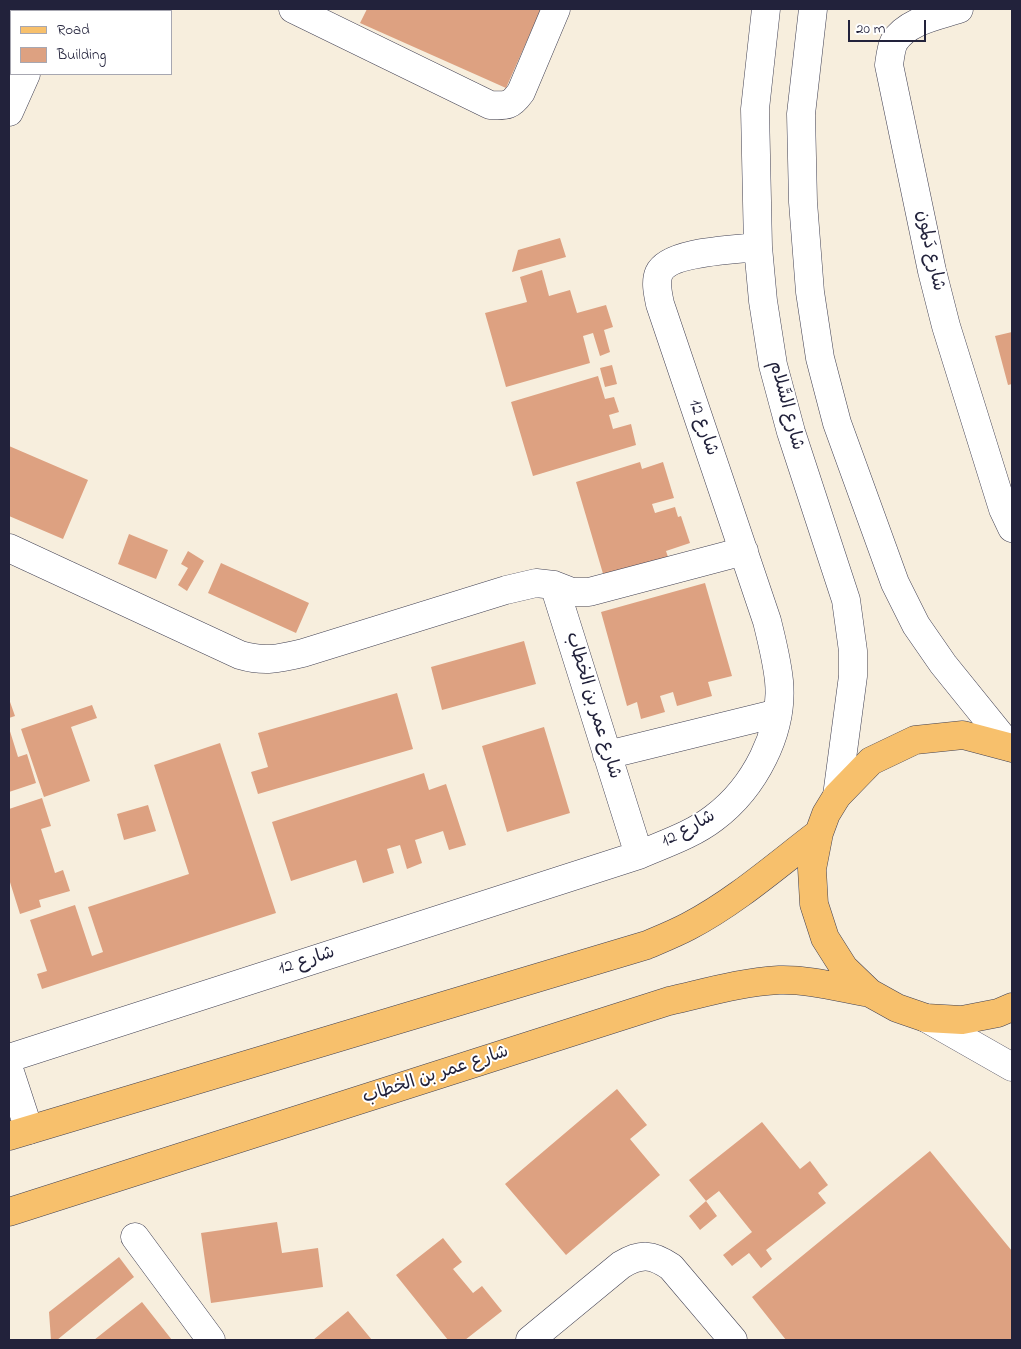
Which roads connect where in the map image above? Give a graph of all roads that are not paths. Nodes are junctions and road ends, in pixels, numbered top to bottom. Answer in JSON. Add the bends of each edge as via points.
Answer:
{"nodes":[{"id":1,"x":293,"y":9,"type":"edge"},
{"id":2,"x":556,"y":9,"type":"edge"},
{"id":3,"x":766,"y":9,"type":"edge"},
{"id":4,"x":813,"y":9,"type":"edge"},
{"id":5,"x":959,"y":9,"type":"edge"},
{"id":6,"x":26,"y":75,"type":"edge"},
{"id":7,"x":9,"y":112,"type":"edge"},
{"id":8,"x":758,"y":247,"type":"junction"},
{"id":9,"x":1012,"y":528,"type":"edge"},
{"id":10,"x":9,"y":548,"type":"edge"},
{"id":11,"x":744,"y":551,"type":"junction"},
{"id":12,"x":554,"y":585,"type":"junction"},
{"id":13,"x":778,"y":713,"type":"junction"},
{"id":14,"x":1011,"y":747,"type":"edge"},
{"id":15,"x":607,"y":755,"type":"junction"},
{"id":16,"x":838,"y":796,"type":"junction"},
{"id":17,"x":819,"y":834,"type":"junction"},
{"id":18,"x":638,"y":855,"type":"junction"},
{"id":19,"x":870,"y":993,"type":"junction"},
{"id":20,"x":1012,"y":1007,"type":"edge"},
{"id":21,"x":926,"y":1018,"type":"junction"},
{"id":22,"x":9,"y":1058,"type":"edge"},
{"id":23,"x":1012,"y":1067,"type":"edge"},
{"id":24,"x":9,"y":1069,"type":"edge"},
{"id":25,"x":19,"y":1133,"type":"edge"},
{"id":26,"x":9,"y":1212,"type":"edge"},
{"id":27,"x":135,"y":1236,"type":"dead end"},
{"id":28,"x":211,"y":1340,"type":"edge"},
{"id":29,"x":530,"y":1340,"type":"edge"},
{"id":30,"x":733,"y":1340,"type":"edge"}],
"edges":[{"from":1,"to":2,"type":"street","via":[[490,105],[504,106],[514,102],[521,92]]},
{"from":3,"to":8,"type":"street","name":"شارع السَّلام","via":[[755,109]]},
{"from":4,"to":14,"type":"street","via":[[801,114],[803,202],[810,292],[820,358],[837,423],[895,583],[916,624],[943,664]]},
{"from":5,"to":9,"type":"street","name":"شارع دَلمون","via":[[904,30],[893,44],[889,65],[946,326],[1003,509]]},
{"from":6,"to":7,"type":"street"},
{"from":8,"to":11,"type":"street","name":"شارع 12","via":[[687,255],[667,264],[659,272],[657,282],[660,304]]},
{"from":8,"to":16,"type":"street","name":"شارع السَّلام","via":[[773,365],[791,432],[846,600],[853,676]]},
{"from":10,"to":12,"type":"street","via":[[257,660],[302,653],[536,583]]},
{"from":11,"to":12,"type":"street","via":[[589,592],[572,592]]},
{"from":11,"to":13,"type":"street","name":"شارع 12","via":[[774,651],[779,683]]},
{"from":12,"to":15,"type":"street","name":"شارع عمر بن الخطاب"},
{"from":13,"to":15,"type":"street"},
{"from":13,"to":18,"type":"street","name":"شارع 12","via":[[759,765],[737,798],[714,818],[688,833]]},
{"from":14,"to":16,"type":"main road","via":[[963,735],[915,740],[871,761]]},
{"from":15,"to":18,"type":"street","name":"شارع عمر بن الخطاب"},
{"from":16,"to":17,"type":"main road","via":[[826,814]]},
{"from":17,"to":19,"type":"main road","via":[[812,869],[814,904],[825,938],[844,968]]},
{"from":17,"to":25,"type":"main road","via":[[718,908],[690,926],[647,945]]},
{"from":18,"to":22,"type":"street","name":"شارع 12"},
{"from":19,"to":21,"type":"main road","via":[[896,1008]]},
{"from":19,"to":26,"type":"main road","name":"شارع عمر بن الخطاب","via":[[780,980],[748,983],[669,1001]]},
{"from":20,"to":21,"type":"main road","via":[[962,1020]]},
{"from":21,"to":23,"type":"street"},
{"from":24,"to":25,"type":"street"},
{"from":27,"to":28,"type":"street"},
{"from":29,"to":30,"type":"street","via":[[621,1265],[643,1256],[659,1258],[671,1267]]}]}
